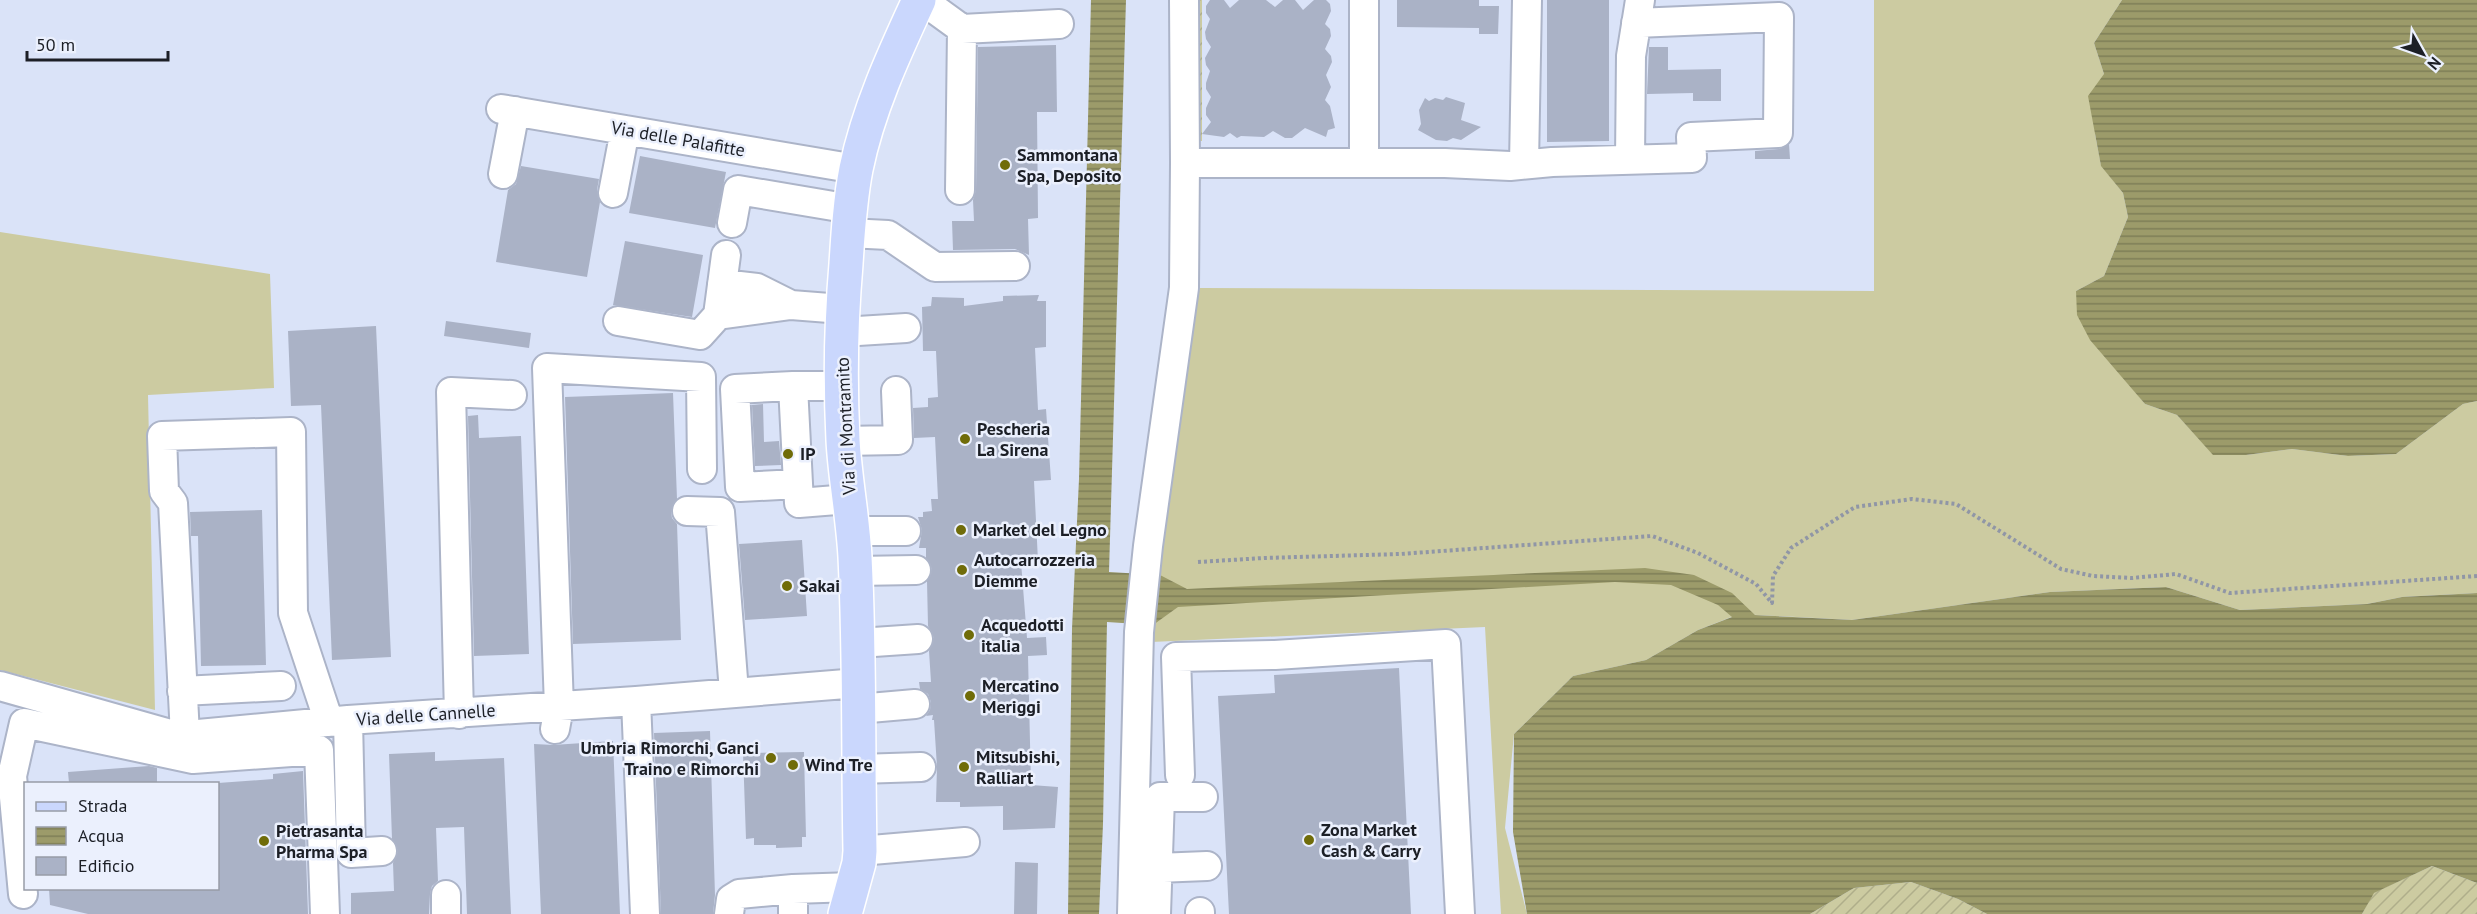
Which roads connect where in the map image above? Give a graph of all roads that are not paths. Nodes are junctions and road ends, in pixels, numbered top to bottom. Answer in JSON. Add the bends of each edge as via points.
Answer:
{"nodes":[{"id":1,"x":920,"y":0,"type":"edge"},
{"id":2,"x":1184,"y":0,"type":"edge"},
{"id":3,"x":1364,"y":0,"type":"edge"},
{"id":4,"x":1527,"y":0,"type":"edge"},
{"id":5,"x":1638,"y":12,"type":"edge"},
{"id":6,"x":1059,"y":24,"type":"dead end"},
{"id":7,"x":962,"y":29,"type":"junction"},
{"id":8,"x":625,"y":130,"type":"junction"},
{"id":9,"x":1630,"y":159,"type":"junction"},
{"id":10,"x":1185,"y":163,"type":"junction"},
{"id":11,"x":1364,"y":163,"type":"junction"},
{"id":12,"x":1524,"y":164,"type":"junction"},
{"id":13,"x":856,"y":169,"type":"junction"},
{"id":14,"x":503,"y":174,"type":"dead end"},
{"id":15,"x":960,"y":190,"type":"dead end"},
{"id":16,"x":613,"y":193,"type":"dead end"},
{"id":17,"x":849,"y":221,"type":"junction"},
{"id":18,"x":732,"y":223,"type":"dead end"},
{"id":19,"x":726,"y":255,"type":"dead end"},
{"id":20,"x":1015,"y":266,"type":"dead end"},
{"id":21,"x":722,"y":284,"type":"junction"},
{"id":22,"x":791,"y":305,"type":"junction"},
{"id":23,"x":718,"y":315,"type":"junction"},
{"id":24,"x":618,"y":321,"type":"dead end"},
{"id":25,"x":842,"y":321,"type":"junction"},
{"id":26,"x":906,"y":328,"type":"dead end"},
{"id":27,"x":793,"y":386,"type":"junction"},
{"id":28,"x":842,"y":386,"type":"junction"},
{"id":29,"x":896,"y":391,"type":"dead end"},
{"id":30,"x":512,"y":395,"type":"dead end"},
{"id":31,"x":843,"y":441,"type":"junction"},
{"id":32,"x":702,"y":469,"type":"dead end"},
{"id":33,"x":798,"y":484,"type":"junction"},
{"id":34,"x":849,"y":499,"type":"junction"},
{"id":35,"x":687,"y":511,"type":"dead end"},
{"id":36,"x":854,"y":531,"type":"junction"},
{"id":37,"x":906,"y":531,"type":"dead end"},
{"id":38,"x":916,"y":570,"type":"dead end"},
{"id":39,"x":855,"y":571,"type":"junction"},
{"id":40,"x":918,"y":639,"type":"dead end"},
{"id":41,"x":859,"y":643,"type":"junction"},
{"id":42,"x":0,"y":686,"type":"edge"},
{"id":43,"x":281,"y":686,"type":"dead end"},
{"id":44,"x":182,"y":691,"type":"junction"},
{"id":45,"x":734,"y":692,"type":"junction"},
{"id":46,"x":858,"y":696,"type":"junction"},
{"id":47,"x":636,"y":701,"type":"junction"},
{"id":48,"x":915,"y":704,"type":"dead end"},
{"id":49,"x":459,"y":714,"type":"junction"},
{"id":50,"x":557,"y":718,"type":"junction"},
{"id":51,"x":339,"y":721,"type":"junction"},
{"id":52,"x":185,"y":735,"type":"junction"},
{"id":53,"x":921,"y":767,"type":"dead end"},
{"id":54,"x":859,"y":770,"type":"junction"},
{"id":55,"x":1180,"y":775,"type":"dead end"},
{"id":56,"x":1203,"y":797,"type":"dead end"},
{"id":57,"x":965,"y":842,"type":"dead end"},
{"id":58,"x":382,"y":851,"type":"dead end"},
{"id":59,"x":1207,"y":866,"type":"dead end"},
{"id":60,"x":1157,"y":868,"type":"junction"},
{"id":61,"x":854,"y":879,"type":"edge"},
{"id":62,"x":23,"y":894,"type":"dead end"},
{"id":63,"x":793,"y":901,"type":"edge"},
{"id":64,"x":325,"y":914,"type":"edge"},
{"id":65,"x":645,"y":914,"type":"edge"},
{"id":66,"x":729,"y":914,"type":"edge"},
{"id":67,"x":872,"y":914,"type":"edge"},
{"id":68,"x":1132,"y":914,"type":"edge"},
{"id":69,"x":1156,"y":914,"type":"edge"},
{"id":70,"x":1460,"y":914,"type":"edge"}],
"edges":[{"from":1,"to":7,"type":"street"},
{"from":1,"to":13,"type":"main road","name":"Via di Montramito","via":[[891,62]]},
{"from":2,"to":10,"type":"street"},
{"from":3,"to":11,"type":"street"},
{"from":4,"to":12,"type":"street"},
{"from":5,"to":9,"type":"street","via":[[1631,56]]},
{"from":5,"to":9,"type":"street","via":[[1779,17],[1778,133],[1691,137],[1692,158]]},
{"from":6,"to":7,"type":"street"},
{"from":7,"to":15,"type":"street"},
{"from":8,"to":13,"type":"street","name":"Via delle Palafitte"},
{"from":8,"to":14,"type":"street","name":"Via delle Palafitte","via":[[508,110]]},
{"from":8,"to":16,"type":"street"},
{"from":9,"to":12,"type":"street"},
{"from":10,"to":11,"type":"street"},
{"from":10,"to":68,"type":"street","via":[[1184,288],[1139,632]]},
{"from":11,"to":12,"type":"street"},
{"from":13,"to":17,"type":"main road","name":"Via di Montramito"},
{"from":17,"to":18,"type":"street","via":[[738,190]]},
{"from":17,"to":20,"type":"street","via":[[888,235],[935,267]]},
{"from":17,"to":25,"type":"main road","name":"Via di Montramito"},
{"from":19,"to":21,"type":"street"},
{"from":21,"to":22,"type":"street","via":[[757,288]]},
{"from":21,"to":23,"type":"street"},
{"from":22,"to":23,"type":"street"},
{"from":22,"to":25,"type":"street"},
{"from":23,"to":24,"type":"street","via":[[700,335]]},
{"from":25,"to":26,"type":"street"},
{"from":25,"to":28,"type":"main road","name":"Via di Montramito"},
{"from":27,"to":28,"type":"street"},
{"from":27,"to":33,"type":"street"},
{"from":27,"to":33,"type":"street","via":[[735,389],[735,400],[740,487]]},
{"from":28,"to":31,"type":"main road","name":"Via di Montramito"},
{"from":29,"to":31,"type":"street","via":[[898,440]]},
{"from":30,"to":49,"type":"street","via":[[451,392]]},
{"from":31,"to":34,"type":"main road","name":"Via di Montramito"},
{"from":32,"to":50,"type":"street","via":[[701,377],[547,368]]},
{"from":33,"to":34,"type":"street","via":[[799,503]]},
{"from":34,"to":36,"type":"main road","name":"Via di Montramito"},
{"from":35,"to":45,"type":"street","via":[[720,512]]},
{"from":36,"to":37,"type":"street"},
{"from":36,"to":39,"type":"main road","name":"Via di Montramito"},
{"from":38,"to":39,"type":"street"},
{"from":39,"to":41,"type":"main road","name":"Via di Montramito"},
{"from":40,"to":41,"type":"street"},
{"from":41,"to":46,"type":"main road","name":"Via di Montramito"},
{"from":42,"to":52,"type":"street","name":"Via delle Cannelle","via":[[177,736]]},
{"from":43,"to":44,"type":"street"},
{"from":44,"to":51,"type":"street","via":[[173,503],[164,491],[162,436],[291,432],[292,613]]},
{"from":44,"to":52,"type":"street"},
{"from":45,"to":46,"type":"street","name":"Via delle Cannelle"},
{"from":45,"to":47,"type":"street","name":"Via delle Cannelle"},
{"from":46,"to":48,"type":"street","name":"Via delle Cannelle"},
{"from":46,"to":54,"type":"main road","name":"Via di Montramito"},
{"from":47,"to":50,"type":"street","name":"Via delle Cannelle"},
{"from":47,"to":65,"type":"street"},
{"from":49,"to":50,"type":"street","name":"Via delle Cannelle","via":[[500,723]]},
{"from":49,"to":51,"type":"street","name":"Via delle Cannelle"},
{"from":51,"to":52,"type":"street","name":"Via delle Cannelle"},
{"from":51,"to":58,"type":"street","via":[[351,853]]},
{"from":53,"to":54,"type":"street"},
{"from":54,"to":61,"type":"main road","name":"Via di Montramito"},
{"from":55,"to":70,"type":"street","via":[[1176,657],[1275,656],[1446,644]]},
{"from":56,"to":60,"type":"street","via":[[1160,797]]},
{"from":57,"to":61,"type":"street"},
{"from":59,"to":60,"type":"street"},
{"from":60,"to":69,"type":"street"},
{"from":61,"to":63,"type":"street"},
{"from":61,"to":67,"type":"main road","name":"Via di Montramito"},
{"from":62,"to":64,"type":"street","via":[[12,776],[24,723],[193,759],[319,750]]},
{"from":63,"to":66,"type":"street","via":[[735,895],[729,903]]}]}
